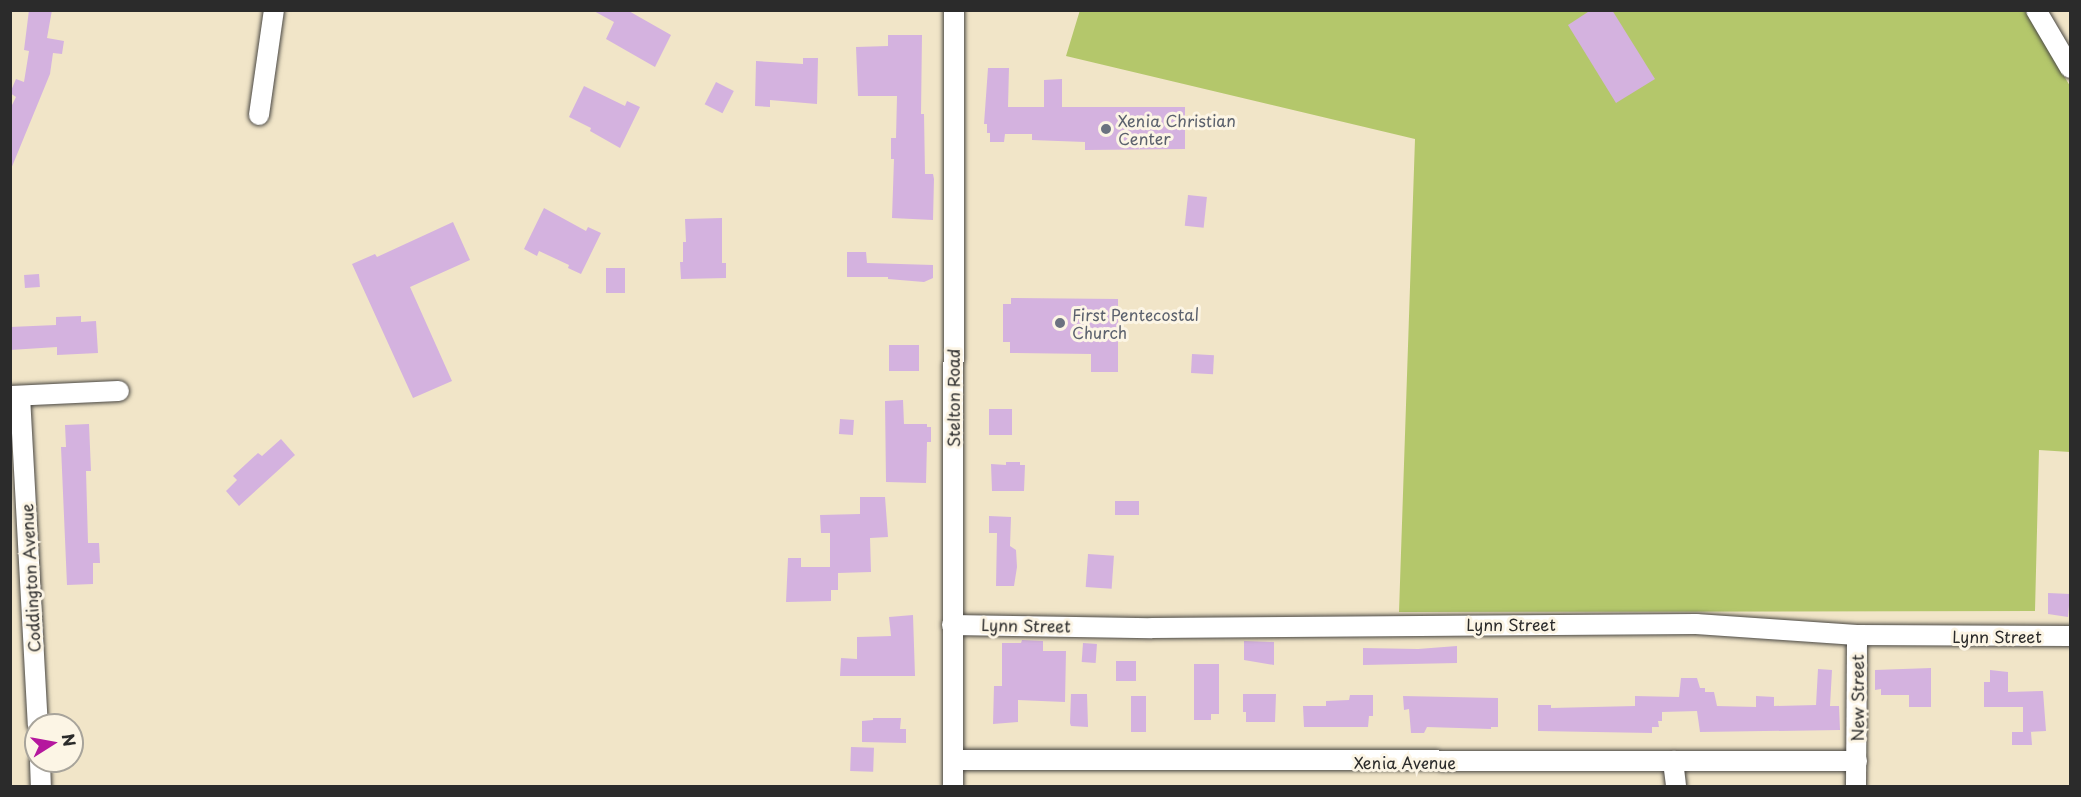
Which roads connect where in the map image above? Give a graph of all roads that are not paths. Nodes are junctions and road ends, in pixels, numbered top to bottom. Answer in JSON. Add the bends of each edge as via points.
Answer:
{"nodes":[{"id":1,"x":274,"y":10,"type":"edge"},
{"id":2,"x":954,"y":10,"type":"edge"},
{"id":3,"x":2036,"y":10,"type":"edge"},
{"id":4,"x":2070,"y":68,"type":"edge"},
{"id":5,"x":259,"y":115,"type":"dead end"},
{"id":6,"x":119,"y":391,"type":"dead end"},
{"id":7,"x":15,"y":396,"type":"edge"},
{"id":8,"x":952,"y":625,"type":"junction"},
{"id":9,"x":1857,"y":634,"type":"junction"},
{"id":10,"x":2070,"y":636,"type":"edge"},
{"id":11,"x":37,"y":713,"type":"edge"},
{"id":12,"x":953,"y":760,"type":"junction"},
{"id":13,"x":1673,"y":761,"type":"junction"},
{"id":14,"x":1857,"y":761,"type":"junction"},
{"id":15,"x":953,"y":786,"type":"edge"},
{"id":16,"x":1676,"y":786,"type":"edge"},
{"id":17,"x":1856,"y":786,"type":"edge"}],
"edges":[{"from":1,"to":5,"type":"street"},
{"from":2,"to":8,"type":"street","name":"Stelton Road"},
{"from":3,"to":4,"type":"street"},
{"from":6,"to":7,"type":"street"},
{"from":7,"to":11,"type":"street","name":"Coddington Avenue"},
{"from":8,"to":9,"type":"street","name":"Lynn Street","via":[[1152,628],[1686,624]]},
{"from":8,"to":12,"type":"street","name":"Stelton Road"},
{"from":9,"to":10,"type":"street","name":"Lynn Street"},
{"from":9,"to":14,"type":"street","name":"New Street"},
{"from":12,"to":13,"type":"street","name":"Xenia Avenue"},
{"from":12,"to":15,"type":"street","name":"Stelton Road"},
{"from":13,"to":14,"type":"street","name":"Xenia Avenue"},
{"from":13,"to":16,"type":"street"},
{"from":14,"to":17,"type":"street","name":"New Street"}]}
